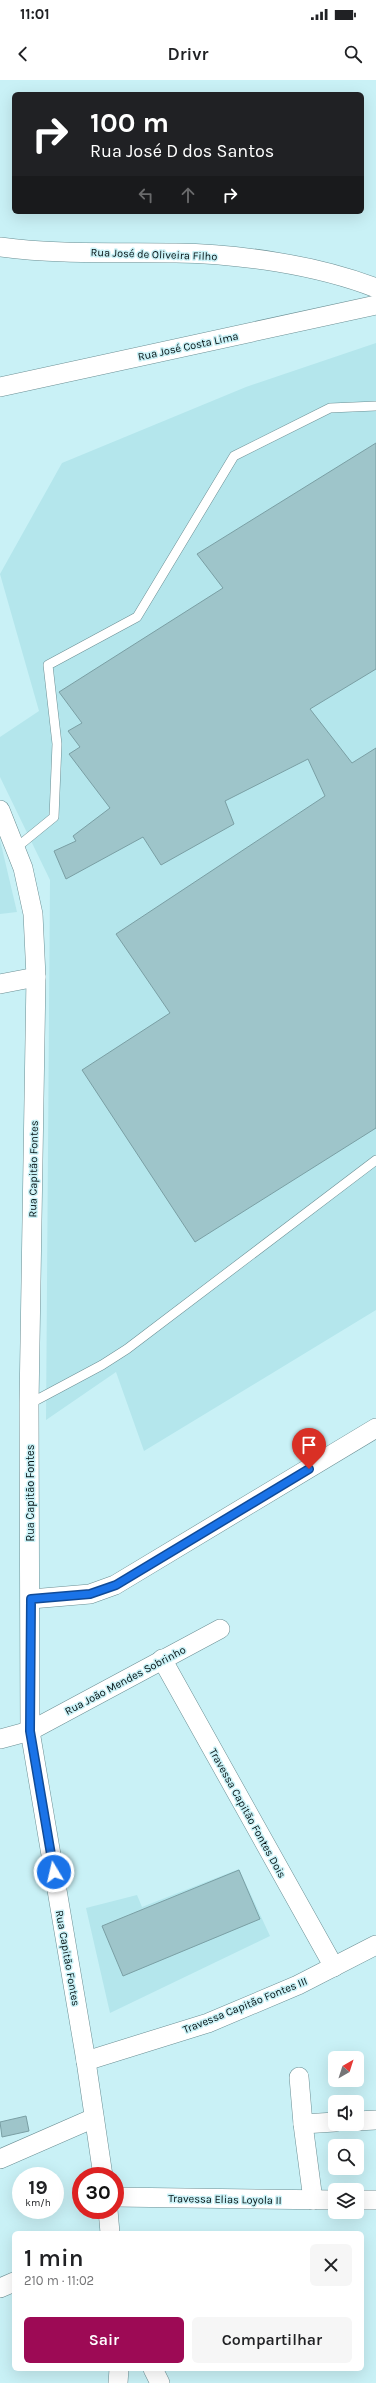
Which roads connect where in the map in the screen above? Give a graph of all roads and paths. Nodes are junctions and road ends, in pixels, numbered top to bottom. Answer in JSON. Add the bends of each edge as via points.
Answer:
{"nodes":[{"id":1,"x":0,"y":247,"type":"edge"},
{"id":2,"x":376,"y":288,"type":"edge"},
{"id":3,"x":376,"y":305,"type":"edge"},
{"id":4,"x":0,"y":387,"type":"edge"},
{"id":5,"x":376,"y":406,"type":"edge"},
{"id":6,"x":0,"y":810,"type":"edge"},
{"id":7,"x":16,"y":848,"type":"junction"},
{"id":8,"x":36,"y":977,"type":"junction"},
{"id":9,"x":0,"y":984,"type":"edge"},
{"id":10,"x":376,"y":1160,"type":"edge"},
{"id":11,"x":29,"y":1404,"type":"junction"},
{"id":12,"x":376,"y":1428,"type":"edge"},
{"id":13,"x":31,"y":1599,"type":"junction"},
{"id":14,"x":220,"y":1628,"type":"dead end"},
{"id":15,"x":162,"y":1660,"type":"junction"},
{"id":16,"x":30,"y":1731,"type":"junction"},
{"id":17,"x":0,"y":1739,"type":"edge"},
{"id":18,"x":376,"y":1945,"type":"edge"},
{"id":19,"x":334,"y":1967,"type":"junction"},
{"id":20,"x":86,"y":2060,"type":"junction"},
{"id":21,"x":299,"y":2077,"type":"dead end"},
{"id":22,"x":94,"y":2118,"type":"junction"},
{"id":23,"x":376,"y":2120,"type":"edge"},
{"id":24,"x":364,"y":2121,"type":"edge"},
{"id":25,"x":328,"y":2122,"type":"edge"},
{"id":26,"x":303,"y":2124,"type":"junction"},
{"id":27,"x":0,"y":2159,"type":"edge"},
{"id":28,"x":102,"y":2167,"type":"edge"},
{"id":29,"x":124,"y":2197,"type":"edge"},
{"id":30,"x":313,"y":2200,"type":"junction"},
{"id":31,"x":328,"y":2200,"type":"edge"},
{"id":32,"x":364,"y":2200,"type":"edge"},
{"id":33,"x":376,"y":2200,"type":"edge"},
{"id":34,"x":109,"y":2219,"type":"edge"},
{"id":35,"x":110,"y":2231,"type":"edge"},
{"id":36,"x":12,"y":2283,"type":"edge"},
{"id":37,"x":0,"y":2288,"type":"edge"},
{"id":38,"x":119,"y":2371,"type":"edge"},
{"id":39,"x":154,"y":2371,"type":"edge"},
{"id":40,"x":118,"y":2383,"type":"edge"},
{"id":41,"x":160,"y":2383,"type":"edge"}],
"edges":[{"from":1,"to":2,"type":"street","name":"Rua José de Oliveira Filho","via":[[46,251],[204,254],[338,276]]},
{"from":3,"to":4,"type":"street","name":"Rua José Costa Lima"},
{"from":5,"to":7,"type":"lane","via":[[330,408],[234,456],[137,617],[48,665],[57,744],[54,817]]},
{"from":6,"to":7,"type":"street","name":"Rua Capitão Fontes"},
{"from":7,"to":8,"type":"street","name":"Rua Capitão Fontes","via":[[33,914]]},
{"from":8,"to":9,"type":"street"},
{"from":8,"to":11,"type":"street","name":"Rua Capitão Fontes"},
{"from":10,"to":11,"type":"lane","via":[[126,1349],[102,1365]]},
{"from":11,"to":13,"type":"street","name":"Rua Capitão Fontes"},
{"from":12,"to":13,"type":"street","via":[[116,1585],[90,1594]]},
{"from":13,"to":16,"type":"street","name":"Rua Capitão Fontes"},
{"from":14,"to":15,"type":"street","name":"Rua João Mendes Sobrinho"},
{"from":15,"to":16,"type":"street","name":"Rua João Mendes Sobrinho"},
{"from":15,"to":19,"type":"street","name":"Travessa Capitão Fontes Dois"},
{"from":16,"to":17,"type":"street","name":"Rua João Mendes Sobrinho"},
{"from":16,"to":20,"type":"street","name":"Rua Capitão Fontes"},
{"from":18,"to":19,"type":"street","name":"Travessa Capitão Fontes III"},
{"from":19,"to":20,"type":"street","name":"Travessa Capitão Fontes III","via":[[208,2023]]},
{"from":20,"to":22,"type":"street","name":"Rua Capitão Fontes"},
{"from":21,"to":26,"type":"street"},
{"from":22,"to":27,"type":"street"},
{"from":22,"to":28,"type":"street","name":"Rua Capitão Fontes"},
{"from":23,"to":24,"type":"street"},
{"from":25,"to":26,"type":"street"},
{"from":26,"to":30,"type":"street"},
{"from":29,"to":30,"type":"street","name":"Travessa Elias Loyola II"},
{"from":30,"to":31,"type":"street","name":"Travessa Elias Loyola II"},
{"from":32,"to":33,"type":"street"},
{"from":34,"to":35,"type":"street"},
{"from":36,"to":37,"type":"street"},
{"from":38,"to":40,"type":"street"},
{"from":39,"to":41,"type":"street"}]}
